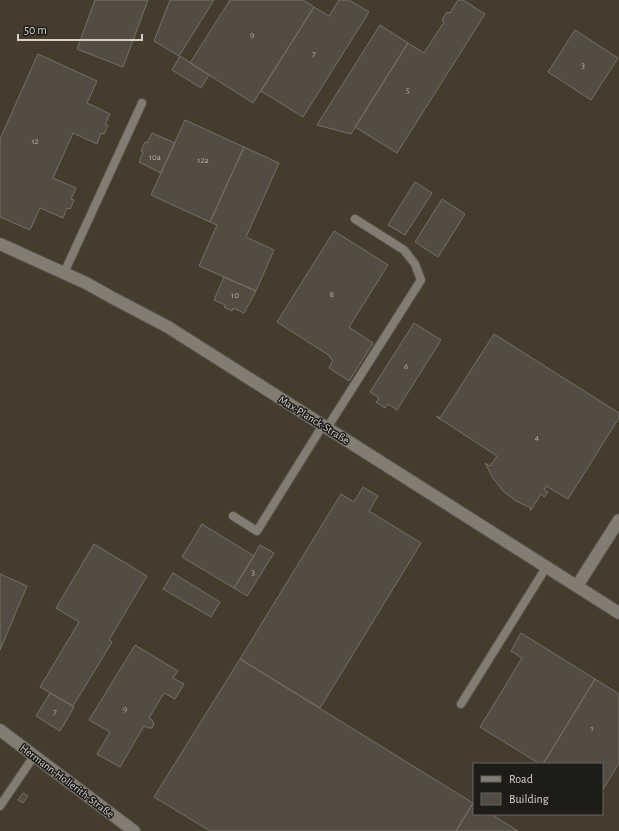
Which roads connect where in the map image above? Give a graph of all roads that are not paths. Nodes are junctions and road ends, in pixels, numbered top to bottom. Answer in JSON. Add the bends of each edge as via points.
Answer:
{"nodes":[{"id":1,"x":142,"y":103,"type":"dead end"},
{"id":2,"x":355,"y":219,"type":"dead end"},
{"id":3,"x":0,"y":244,"type":"edge"},
{"id":4,"x":64,"y":273,"type":"junction"},
{"id":5,"x":325,"y":426,"type":"junction"},
{"id":6,"x":233,"y":516,"type":"dead end"},
{"id":7,"x":619,"y":520,"type":"edge"},
{"id":8,"x":546,"y":566,"type":"junction"},
{"id":9,"x":577,"y":586,"type":"junction"},
{"id":10,"x":619,"y":613,"type":"edge"},
{"id":11,"x":461,"y":704,"type":"dead end"},
{"id":12,"x":0,"y":730,"type":"edge"},
{"id":13,"x":34,"y":756,"type":"junction"},
{"id":14,"x":0,"y":806,"type":"edge"},
{"id":15,"x":134,"y":831,"type":"edge"}],
"edges":[{"from":1,"to":4,"type":"lane"},
{"from":2,"to":5,"type":"lane","via":[[404,250],[415,264],[421,280]]},
{"from":3,"to":4,"type":"street","name":"Max-Planck-Straße"},
{"from":4,"to":5,"type":"street","name":"Max-Planck-Straße","via":[[168,327]]},
{"from":5,"to":6,"type":"lane","via":[[257,532]]},
{"from":5,"to":8,"type":"street","name":"Max-Planck-Straße"},
{"from":7,"to":9,"type":"street"},
{"from":8,"to":9,"type":"street","name":"Max-Planck-Straße"},
{"from":8,"to":11,"type":"lane"},
{"from":9,"to":10,"type":"street","name":"Max-Planck-Straße"},
{"from":12,"to":13,"type":"street","name":"Hermann-Hollerith-Straße"},
{"from":13,"to":14,"type":"lane"},
{"from":13,"to":15,"type":"street","name":"Hermann-Hollerith-Straße"}]}
